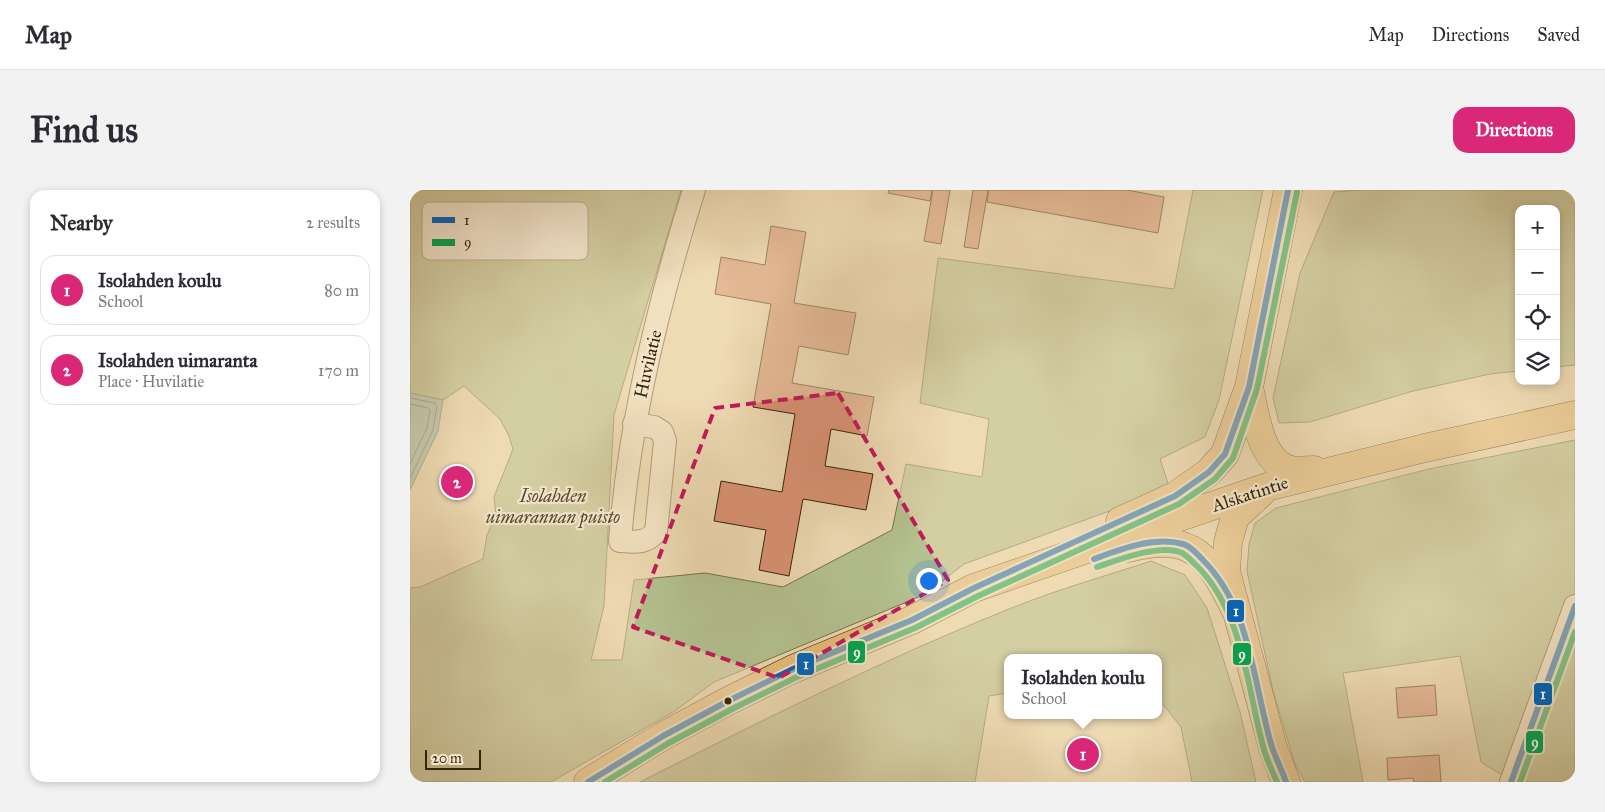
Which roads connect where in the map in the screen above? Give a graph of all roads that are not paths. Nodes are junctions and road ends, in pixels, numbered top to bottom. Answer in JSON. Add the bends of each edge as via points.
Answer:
{"nodes":[{"id":1,"x":694,"y":190,"type":"edge"},
{"id":2,"x":1288,"y":190,"type":"edge"},
{"id":3,"x":1249,"y":387,"type":"junction"},
{"id":4,"x":1575,"y":416,"type":"edge"},
{"id":5,"x":634,"y":424,"type":"junction"},
{"id":6,"x":1329,"y":471,"type":"junction"},
{"id":7,"x":1267,"y":487,"type":"junction"},
{"id":8,"x":974,"y":588,"type":"junction"},
{"id":9,"x":1575,"y":606,"type":"edge"},
{"id":10,"x":1237,"y":613,"type":"junction"},
{"id":11,"x":912,"y":620,"type":"junction"},
{"id":12,"x":588,"y":782,"type":"edge"},
{"id":13,"x":1286,"y":782,"type":"edge"},
{"id":14,"x":1510,"y":782,"type":"edge"}],
"edges":[{"from":1,"to":5,"type":"street","name":"Huvilatie"},
{"from":2,"to":3,"type":"main road"},
{"from":3,"to":6,"type":"main road","via":[[1263,445],[1276,462],[1290,470]]},
{"from":3,"to":8,"type":"main road","via":[[1225,454],[1209,472],[1175,496]]},
{"from":4,"to":6,"type":"main road","name":"Alskatintie"},
{"from":5,"to":5,"type":"street","name":"Huvilatie","via":[[620,541],[640,543],[649,540],[656,532],[665,442],[662,432],[654,427]]},
{"from":6,"to":7,"type":"main road","name":"Alskatintie"},
{"from":7,"to":8,"type":"main road","name":"Alskatintie"},
{"from":7,"to":10,"type":"main road","via":[[1235,517],[1228,542],[1226,572]]},
{"from":8,"to":11,"type":"main road","name":"Alskatintie"},
{"from":9,"to":14,"type":"street"},
{"from":10,"to":11,"type":"main road","via":[[1220,579],[1205,560],[1185,544],[1166,542],[1112,552]]},
{"from":10,"to":13,"type":"main road","via":[[1273,748]]},
{"from":11,"to":12,"type":"main road","name":"Alskatintie","via":[[744,693],[663,736]]}]}
